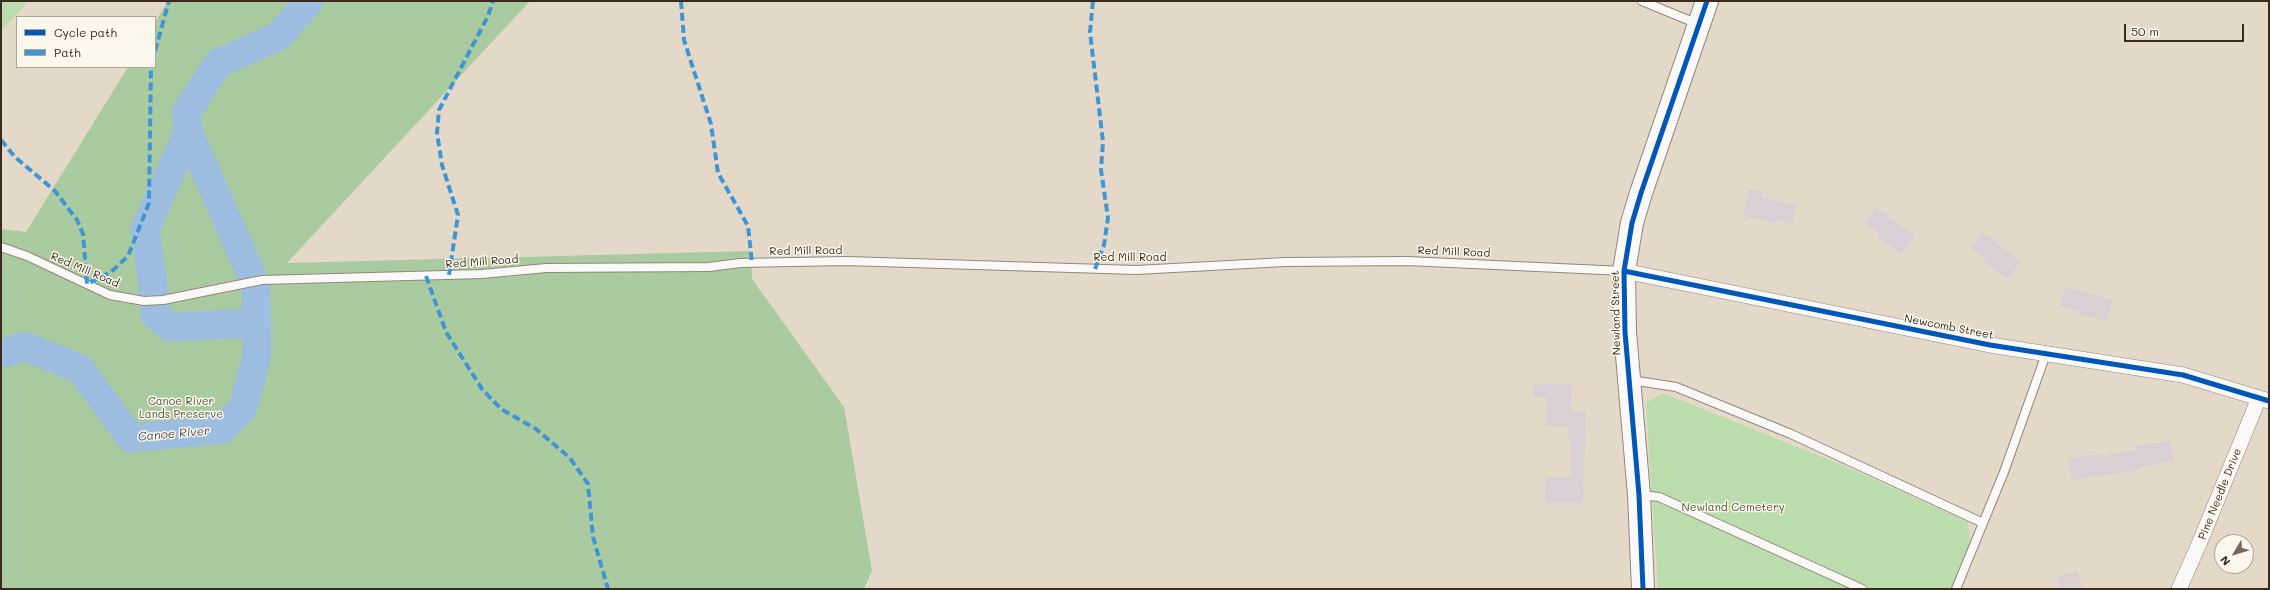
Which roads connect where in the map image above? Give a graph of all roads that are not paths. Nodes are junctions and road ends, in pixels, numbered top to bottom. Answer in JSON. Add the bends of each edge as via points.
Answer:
{"nodes":[{"id":1,"x":1642,"y":1,"type":"edge"},
{"id":2,"x":1707,"y":1,"type":"edge"},
{"id":3,"x":1654,"y":3,"type":"edge"},
{"id":4,"x":1699,"y":24,"type":"junction"},
{"id":5,"x":1,"y":247,"type":"edge"},
{"id":6,"x":1624,"y":271,"type":"junction"},
{"id":7,"x":2046,"y":354,"type":"junction"},
{"id":8,"x":1629,"y":380,"type":"junction"},
{"id":9,"x":2264,"y":400,"type":"edge"},
{"id":10,"x":1639,"y":495,"type":"junction"},
{"id":11,"x":1983,"y":522,"type":"junction"},
{"id":12,"x":1643,"y":589,"type":"edge"},
{"id":13,"x":1862,"y":589,"type":"edge"},
{"id":14,"x":1956,"y":589,"type":"edge"},
{"id":15,"x":2179,"y":589,"type":"edge"}],
"edges":[{"from":1,"to":3,"type":"lane"},
{"from":2,"to":4,"type":"street","name":"Newland Street"},
{"from":3,"to":4,"type":"lane"},
{"from":4,"to":6,"type":"street","name":"Newland Street","via":[[1632,223]]},
{"from":5,"to":6,"type":"lane","name":"Red Mill Road","via":[[27,256],[110,295],[144,301],[163,300],[262,280],[482,274],[546,268],[709,267],[740,263],[846,261],[1136,270],[1285,262],[1407,261]]},
{"from":6,"to":7,"type":"street","name":"Newcomb Street"},
{"from":6,"to":8,"type":"street","name":"Newland Street"},
{"from":7,"to":9,"type":"street","name":"Newcomb Street","via":[[2183,375]]},
{"from":7,"to":11,"type":"lane"},
{"from":8,"to":10,"type":"street","name":"Newland Street"},
{"from":8,"to":11,"type":"lane","via":[[1676,387],[1791,434]]},
{"from":9,"to":15,"type":"street","name":"Pine Needle Drive"},
{"from":10,"to":12,"type":"street","name":"Newland Street"},
{"from":10,"to":13,"type":"lane","via":[[1659,497]]},
{"from":11,"to":14,"type":"lane"}]}
